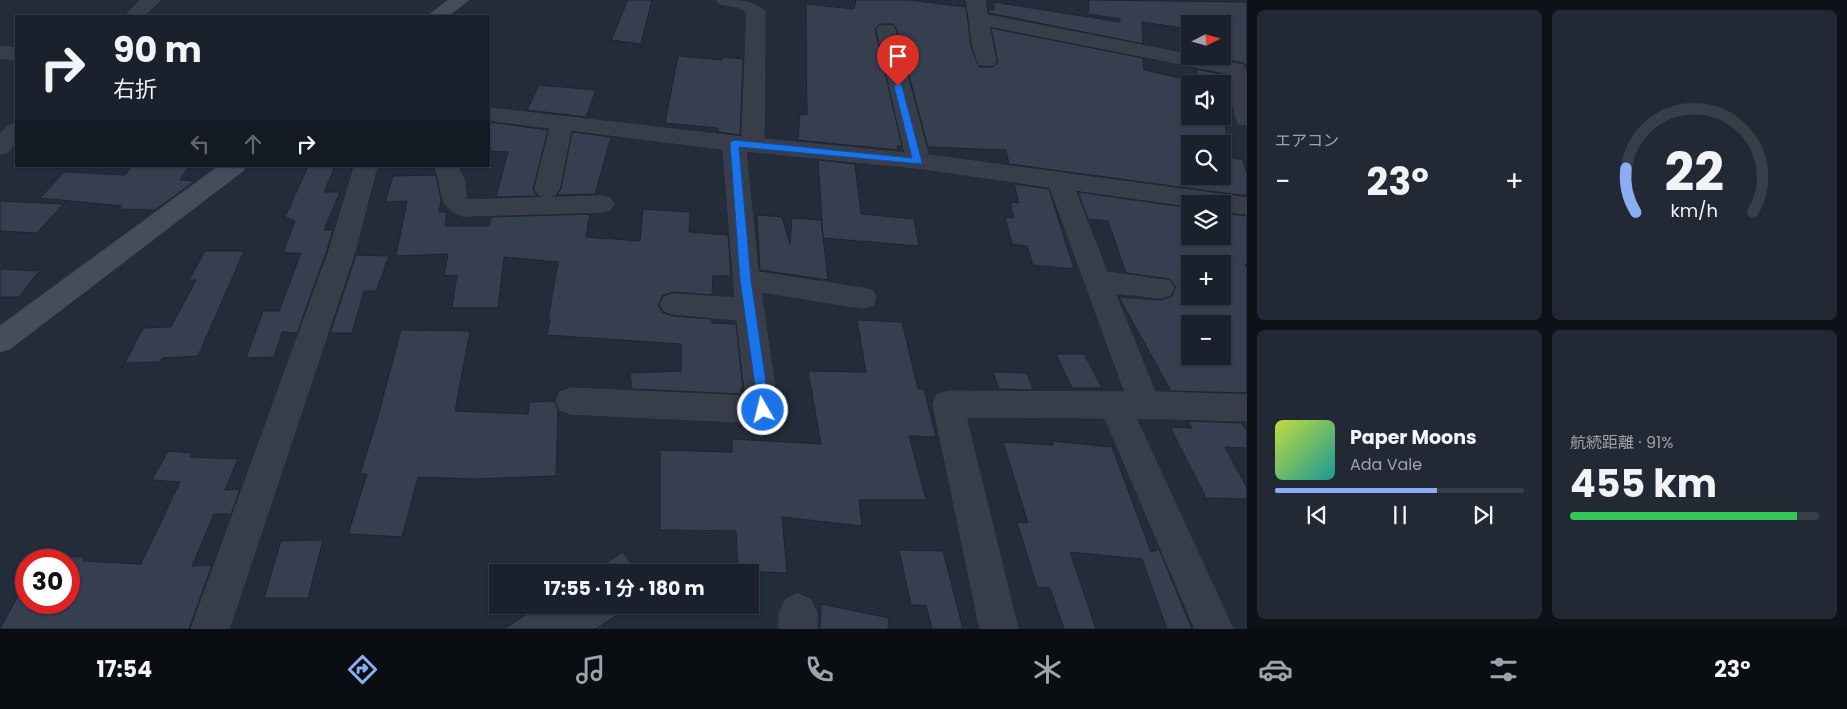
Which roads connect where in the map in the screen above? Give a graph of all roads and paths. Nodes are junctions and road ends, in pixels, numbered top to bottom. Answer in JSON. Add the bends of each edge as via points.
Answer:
{"nodes":[{"id":1,"x":151,"y":0,"type":"edge"},
{"id":2,"x":460,"y":0,"type":"edge"},
{"id":3,"x":726,"y":0,"type":"edge"},
{"id":4,"x":978,"y":9,"type":"edge"},
{"id":5,"x":135,"y":15,"type":"edge"},
{"id":6,"x":438,"y":15,"type":"edge"},
{"id":7,"x":886,"y":30,"type":"dead end"},
{"id":8,"x":0,"y":52,"type":"edge"},
{"id":9,"x":15,"y":54,"type":"edge"},
{"id":10,"x":986,"y":61,"type":"dead end"},
{"id":11,"x":898,"y":86,"type":"junction"},
{"id":12,"x":919,"y":87,"type":"dead end"},
{"id":13,"x":490,"y":114,"type":"edge"},
{"id":14,"x":1247,"y":119,"type":"edge"},
{"id":15,"x":562,"y":124,"type":"junction"},
{"id":16,"x":15,"y":132,"type":"edge"},
{"id":17,"x":744,"y":144,"type":"junction"},
{"id":18,"x":0,"y":147,"type":"edge"},
{"id":19,"x":918,"y":162,"type":"junction"},
{"id":20,"x":234,"y":167,"type":"edge"},
{"id":21,"x":366,"y":167,"type":"edge"},
{"id":22,"x":446,"y":167,"type":"edge"},
{"id":23,"x":1060,"y":182,"type":"junction"},
{"id":24,"x":547,"y":189,"type":"dead end"},
{"id":25,"x":602,"y":204,"type":"dead end"},
{"id":26,"x":1247,"y":206,"type":"edge"},
{"id":27,"x":746,"y":280,"type":"junction"},
{"id":28,"x":1097,"y":281,"type":"junction"},
{"id":29,"x":1161,"y":288,"type":"dead end"},
{"id":30,"x":863,"y":298,"type":"dead end"},
{"id":31,"x":674,"y":304,"type":"dead end"},
{"id":32,"x":749,"y":310,"type":"junction"},
{"id":33,"x":0,"y":340,"type":"edge"},
{"id":34,"x":571,"y":401,"type":"dead end"},
{"id":35,"x":1130,"y":406,"type":"junction"},
{"id":36,"x":1247,"y":408,"type":"edge"},
{"id":37,"x":210,"y":629,"type":"edge"},
{"id":38,"x":999,"y":629,"type":"edge"},
{"id":39,"x":1214,"y":629,"type":"edge"}],
"edges":[{"from":1,"to":5,"type":"street"},
{"from":2,"to":6,"type":"street"},
{"from":3,"to":17,"type":"street","via":[[745,4],[756,12]]},
{"from":4,"to":10,"type":"street"},
{"from":4,"to":14,"type":"street","via":[[1236,69]]},
{"from":7,"to":11,"type":"street"},
{"from":8,"to":9,"type":"street"},
{"from":11,"to":12,"type":"street"},
{"from":11,"to":19,"type":"street"},
{"from":13,"to":15,"type":"street"},
{"from":15,"to":17,"type":"street"},
{"from":15,"to":24,"type":"street"},
{"from":16,"to":18,"type":"street"},
{"from":17,"to":19,"type":"street"},
{"from":17,"to":27,"type":"street"},
{"from":19,"to":23,"type":"street"},
{"from":20,"to":33,"type":"street"},
{"from":21,"to":37,"type":"street","via":[[342,251]]},
{"from":22,"to":25,"type":"street","via":[[452,179],[455,203],[463,208]]},
{"from":23,"to":26,"type":"street"},
{"from":23,"to":28,"type":"street"},
{"from":27,"to":30,"type":"street"},
{"from":27,"to":32,"type":"street"},
{"from":28,"to":29,"type":"street"},
{"from":28,"to":35,"type":"street"},
{"from":31,"to":32,"type":"street"},
{"from":32,"to":34,"type":"street","via":[[763,410]]},
{"from":35,"to":36,"type":"street"},
{"from":35,"to":38,"type":"street","via":[[948,404]]},
{"from":35,"to":39,"type":"street"}]}
